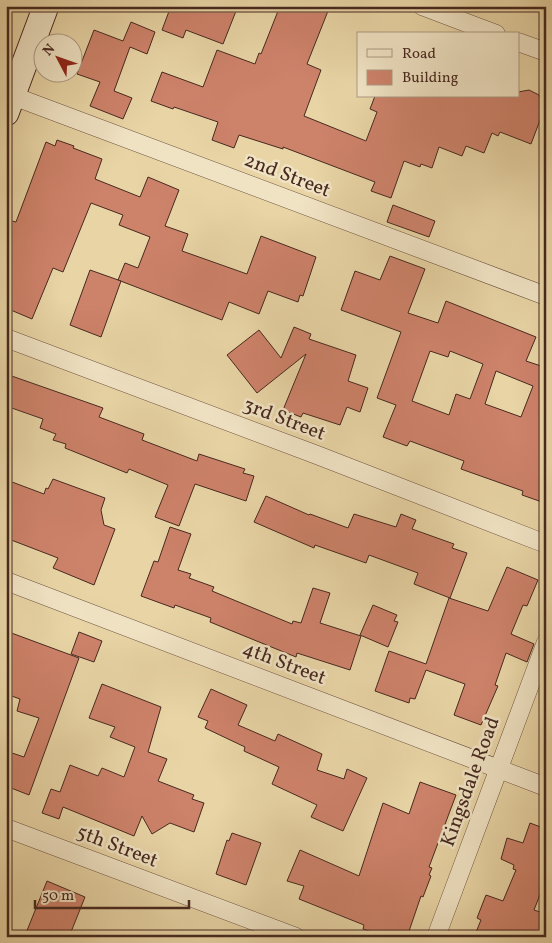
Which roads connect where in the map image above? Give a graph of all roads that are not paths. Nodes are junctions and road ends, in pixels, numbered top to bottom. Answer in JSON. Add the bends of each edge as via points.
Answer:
{"nodes":[{"id":1,"x":46,"y":6,"type":"edge"},
{"id":2,"x":422,"y":6,"type":"edge"},
{"id":3,"x":491,"y":32,"type":"edge"},
{"id":4,"x":520,"y":43,"type":"edge"},
{"id":5,"x":546,"y":52,"type":"edge"},
{"id":6,"x":9,"y":105,"type":"edge"},
{"id":7,"x":546,"y":296,"type":"edge"},
{"id":8,"x":6,"y":338,"type":"edge"},
{"id":9,"x":546,"y":544,"type":"edge"},
{"id":10,"x":6,"y":581,"type":"edge"},
{"id":11,"x":546,"y":642,"type":"edge"},
{"id":12,"x":499,"y":770,"type":"junction"},
{"id":13,"x":546,"y":787,"type":"edge"},
{"id":14,"x":6,"y":828,"type":"edge"},
{"id":15,"x":296,"y":937,"type":"edge"},
{"id":16,"x":436,"y":937,"type":"edge"}],
"edges":[{"from":1,"to":6,"type":"main road"},
{"from":2,"to":3,"type":"street"},
{"from":4,"to":5,"type":"street"},
{"from":6,"to":7,"type":"street","name":"2nd Street"},
{"from":8,"to":9,"type":"street","name":"3rd Street"},
{"from":10,"to":12,"type":"street","name":"4th Street"},
{"from":11,"to":12,"type":"street","name":"Kingsdale Road"},
{"from":12,"to":13,"type":"street","name":"4th Street"},
{"from":12,"to":16,"type":"street","name":"Kingsdale Road"},
{"from":14,"to":15,"type":"street","name":"5th Street"}]}
